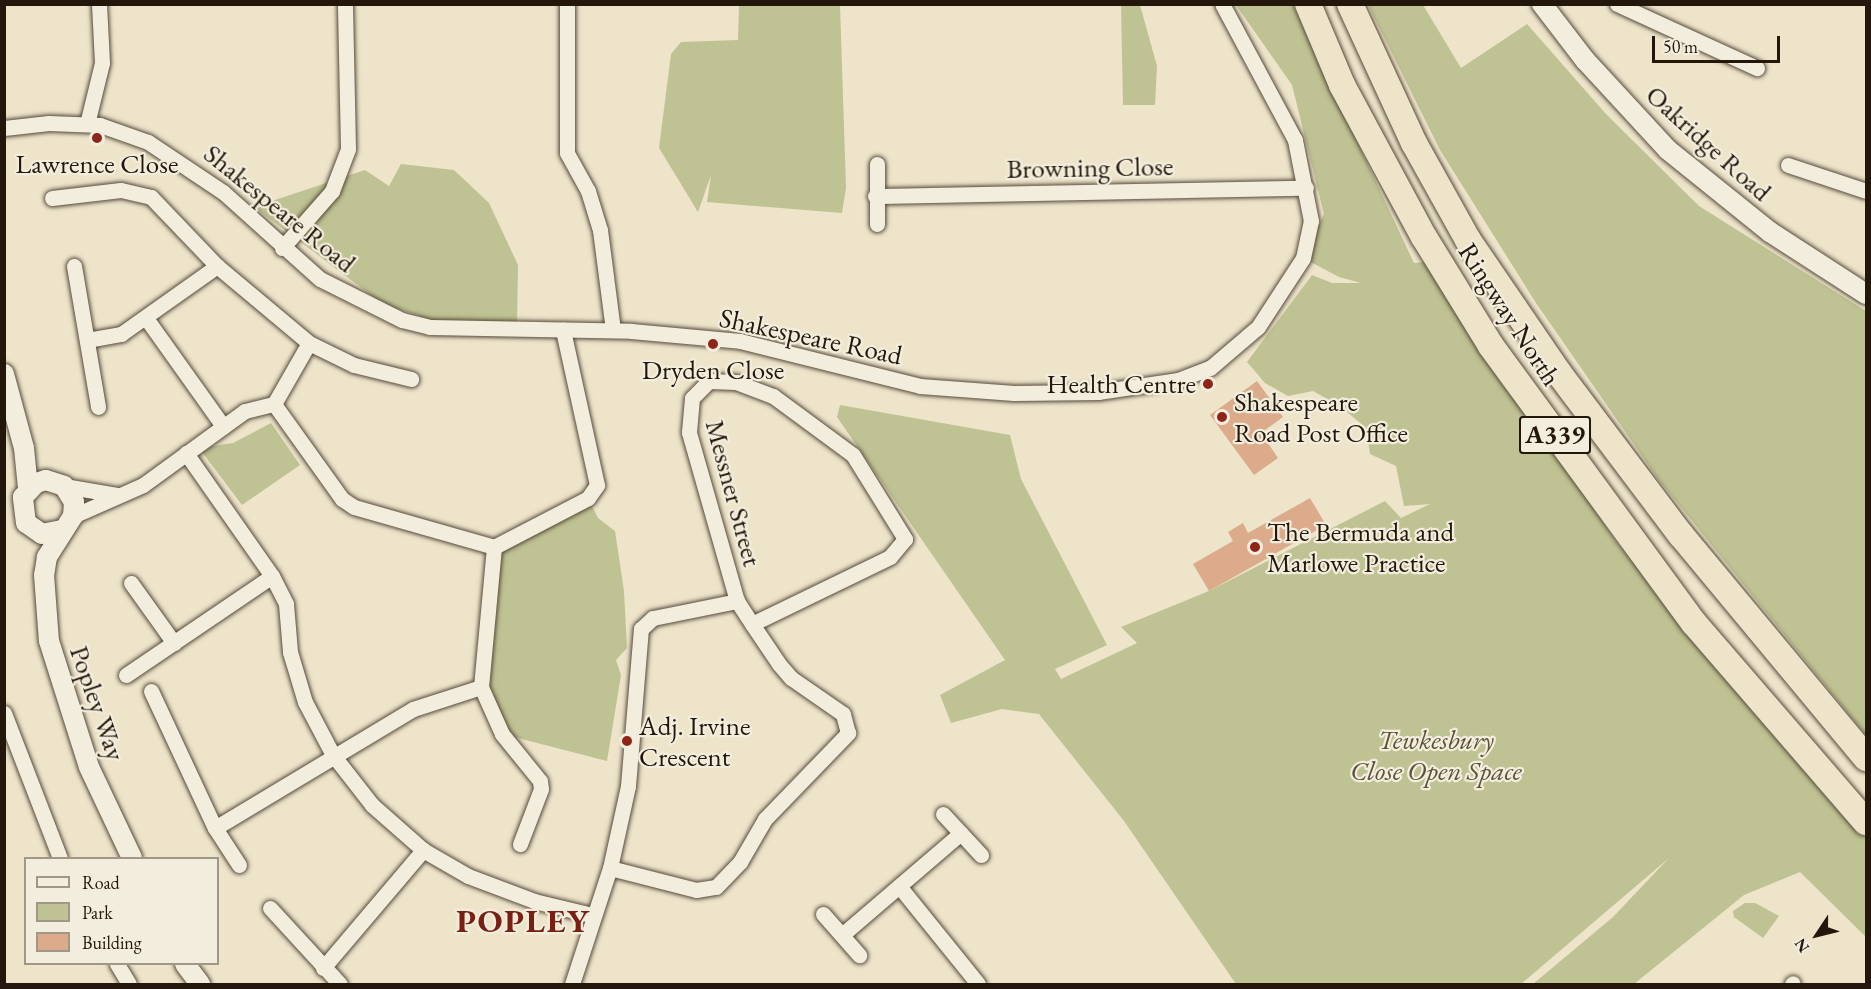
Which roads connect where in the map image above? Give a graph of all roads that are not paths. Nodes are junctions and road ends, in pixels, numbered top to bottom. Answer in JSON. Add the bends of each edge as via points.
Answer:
{"nodes":[{"id":1,"x":99,"y":4,"type":"edge"},
{"id":2,"x":345,"y":4,"type":"edge"},
{"id":3,"x":567,"y":4,"type":"edge"},
{"id":4,"x":1222,"y":4,"type":"edge"},
{"id":5,"x":1308,"y":4,"type":"edge"},
{"id":6,"x":1350,"y":4,"type":"edge"},
{"id":7,"x":1542,"y":4,"type":"edge"},
{"id":8,"x":1617,"y":4,"type":"edge"},
{"id":9,"x":1641,"y":10,"type":"edge"},
{"id":10,"x":1758,"y":68,"type":"dead end"},
{"id":11,"x":87,"y":124,"type":"junction"},
{"id":12,"x":4,"y":128,"type":"edge"},
{"id":13,"x":877,"y":164,"type":"dead end"},
{"id":14,"x":1788,"y":165,"type":"dead end"},
{"id":15,"x":1306,"y":188,"type":"junction"},
{"id":16,"x":1866,"y":191,"type":"edge"},
{"id":17,"x":875,"y":196,"type":"junction"},
{"id":18,"x":52,"y":198,"type":"dead end"},
{"id":19,"x":877,"y":224,"type":"dead end"},
{"id":20,"x":282,"y":248,"type":"junction"},
{"id":21,"x":74,"y":266,"type":"dead end"},
{"id":22,"x":217,"y":266,"type":"junction"},
{"id":23,"x":1866,"y":294,"type":"edge"},
{"id":24,"x":146,"y":318,"type":"junction"},
{"id":25,"x":563,"y":330,"type":"junction"},
{"id":26,"x":613,"y":330,"type":"junction"},
{"id":27,"x":87,"y":340,"type":"junction"},
{"id":28,"x":309,"y":343,"type":"junction"},
{"id":29,"x":4,"y":374,"type":"edge"},
{"id":30,"x":411,"y":379,"type":"dead end"},
{"id":31,"x":274,"y":404,"type":"junction"},
{"id":32,"x":98,"y":407,"type":"dead end"},
{"id":33,"x":223,"y":426,"type":"junction"},
{"id":34,"x":186,"y":453,"type":"junction"},
{"id":35,"x":46,"y":485,"type":"junction"},
{"id":36,"x":118,"y":495,"type":"junction"},
{"id":37,"x":67,"y":523,"type":"junction"},
{"id":38,"x":33,"y":530,"type":"junction"},
{"id":39,"x":494,"y":547,"type":"junction"},
{"id":40,"x":47,"y":557,"type":"junction"},
{"id":41,"x":272,"y":576,"type":"junction"},
{"id":42,"x":131,"y":583,"type":"dead end"},
{"id":43,"x":737,"y":601,"type":"junction"},
{"id":44,"x":752,"y":624,"type":"junction"},
{"id":45,"x":174,"y":644,"type":"junction"},
{"id":46,"x":126,"y":675,"type":"dead end"},
{"id":47,"x":481,"y":687,"type":"junction"},
{"id":48,"x":151,"y":691,"type":"dead end"},
{"id":49,"x":4,"y":713,"type":"edge"},
{"id":50,"x":10,"y":748,"type":"edge"},
{"id":51,"x":333,"y":755,"type":"junction"},
{"id":52,"x":1866,"y":758,"type":"edge"},
{"id":53,"x":943,"y":814,"type":"dead end"},
{"id":54,"x":1866,"y":822,"type":"edge"},
{"id":55,"x":215,"y":828,"type":"junction"},
{"id":56,"x":961,"y":833,"type":"junction"},
{"id":57,"x":520,"y":844,"type":"dead end"},
{"id":58,"x":423,"y":850,"type":"junction"},
{"id":59,"x":981,"y":855,"type":"dead end"},
{"id":60,"x":60,"y":857,"type":"edge"},
{"id":61,"x":132,"y":857,"type":"edge"},
{"id":62,"x":239,"y":865,"type":"dead end"},
{"id":63,"x":610,"y":868,"type":"junction"},
{"id":64,"x":899,"y":886,"type":"junction"},
{"id":65,"x":270,"y":908,"type":"dead end"},
{"id":66,"x":823,"y":914,"type":"dead end"},
{"id":67,"x":592,"y":915,"type":"junction"},
{"id":68,"x":843,"y":934,"type":"junction"},
{"id":69,"x":859,"y":955,"type":"dead end"},
{"id":70,"x":118,"y":965,"type":"edge"},
{"id":71,"x":186,"y":965,"type":"edge"},
{"id":72,"x":323,"y":968,"type":"junction"},
{"id":73,"x":129,"y":984,"type":"edge"},
{"id":74,"x":200,"y":984,"type":"edge"},
{"id":75,"x":340,"y":984,"type":"edge"},
{"id":76,"x":572,"y":984,"type":"edge"},
{"id":77,"x":978,"y":984,"type":"edge"}],
"edges":[{"from":1,"to":11,"type":"street","via":[[102,63]]},
{"from":2,"to":20,"type":"street","via":[[348,149],[332,191]]},
{"from":3,"to":26,"type":"street","via":[[567,153],[588,191],[600,230]]},
{"from":4,"to":15,"type":"street","name":"Shakespeare Road","via":[[1295,140]]},
{"from":5,"to":54,"type":"highway","name":"Ringway North","number":"A339","via":[[1342,85],[1424,237],[1491,346],[1694,623]]},
{"from":6,"to":52,"type":"highway","name":"Ringway North","number":"A339","via":[[1414,143],[1468,240],[1558,372],[1681,535]]},
{"from":7,"to":23,"type":"street","name":"Oakridge Road","via":[[1585,60],[1668,150],[1752,219]]},
{"from":8,"to":9,"type":"street"},
{"from":9,"to":10,"type":"street"},
{"from":11,"to":12,"type":"street","name":"Shakespeare Road"},
{"from":11,"to":20,"type":"street","name":"Shakespeare Road","via":[[148,142],[193,168]]},
{"from":13,"to":17,"type":"street"},
{"from":14,"to":16,"type":"street"},
{"from":15,"to":17,"type":"street","name":"Browning Close"},
{"from":15,"to":26,"type":"street","name":"Shakespeare Road","via":[[1311,221],[1303,258],[1274,308],[1225,358],[1178,380],[1071,393],[920,386],[740,341]]},
{"from":17,"to":19,"type":"street"},
{"from":18,"to":22,"type":"street","via":[[137,191],[168,211]]},
{"from":20,"to":25,"type":"street","name":"Shakespeare Road","via":[[320,279],[402,320],[467,329]]},
{"from":21,"to":27,"type":"street"},
{"from":22,"to":24,"type":"street"},
{"from":22,"to":28,"type":"street"},
{"from":24,"to":27,"type":"street","via":[[121,334]]},
{"from":24,"to":33,"type":"street"},
{"from":25,"to":26,"type":"street","name":"Shakespeare Road"},
{"from":25,"to":39,"type":"street","via":[[597,485],[588,498]]},
{"from":27,"to":32,"type":"street"},
{"from":28,"to":30,"type":"street","via":[[354,365]]},
{"from":28,"to":31,"type":"street"},
{"from":29,"to":35,"type":"street","via":[[24,448]]},
{"from":31,"to":33,"type":"street","via":[[245,411]]},
{"from":31,"to":39,"type":"street","via":[[342,499],[354,507]]},
{"from":33,"to":34,"type":"street"},
{"from":34,"to":36,"type":"street","via":[[143,485]]},
{"from":34,"to":41,"type":"street"},
{"from":35,"to":36,"type":"street"},
{"from":35,"to":37,"type":"street","via":[[74,502]]},
{"from":35,"to":38,"type":"street","via":[[21,506]]},
{"from":36,"to":37,"type":"street"},
{"from":37,"to":38,"type":"street","via":[[42,534]]},
{"from":37,"to":40,"type":"street","name":"Popley Way"},
{"from":38,"to":40,"type":"street"},
{"from":39,"to":47,"type":"street"},
{"from":40,"to":61,"type":"street","name":"Popley Way","via":[[42,593],[52,653],[89,767]]},
{"from":41,"to":45,"type":"street"},
{"from":41,"to":51,"type":"street","via":[[286,604],[290,652],[302,694]]},
{"from":42,"to":45,"type":"street"},
{"from":43,"to":44,"type":"street"},
{"from":43,"to":44,"type":"street","name":"Messner Street","via":[[688,432],[692,398],[709,381],[736,382],[773,396],[844,448],[891,512],[905,539],[890,557]]},
{"from":43,"to":63,"type":"street","via":[[653,618],[641,629],[633,760]]},
{"from":44,"to":63,"type":"street","via":[[791,678],[843,714],[848,733],[765,819],[740,862],[716,887],[696,890]]},
{"from":45,"to":46,"type":"street"},
{"from":47,"to":51,"type":"street","via":[[413,709]]},
{"from":47,"to":57,"type":"street","via":[[502,734],[540,781],[541,789]]},
{"from":48,"to":55,"type":"street"},
{"from":49,"to":50,"type":"street"},
{"from":50,"to":60,"type":"street"},
{"from":51,"to":55,"type":"street"},
{"from":51,"to":58,"type":"street","via":[[372,805]]},
{"from":53,"to":56,"type":"street"},
{"from":55,"to":62,"type":"street"},
{"from":56,"to":59,"type":"street"},
{"from":56,"to":64,"type":"street"},
{"from":58,"to":67,"type":"street","via":[[503,890]]},
{"from":58,"to":72,"type":"street"},
{"from":63,"to":67,"type":"street"},
{"from":64,"to":68,"type":"street"},
{"from":64,"to":77,"type":"street"},
{"from":65,"to":72,"type":"street"},
{"from":66,"to":68,"type":"street"},
{"from":67,"to":76,"type":"street"},
{"from":68,"to":69,"type":"street"},
{"from":70,"to":73,"type":"street"},
{"from":71,"to":74,"type":"street"},
{"from":72,"to":75,"type":"street"}]}
